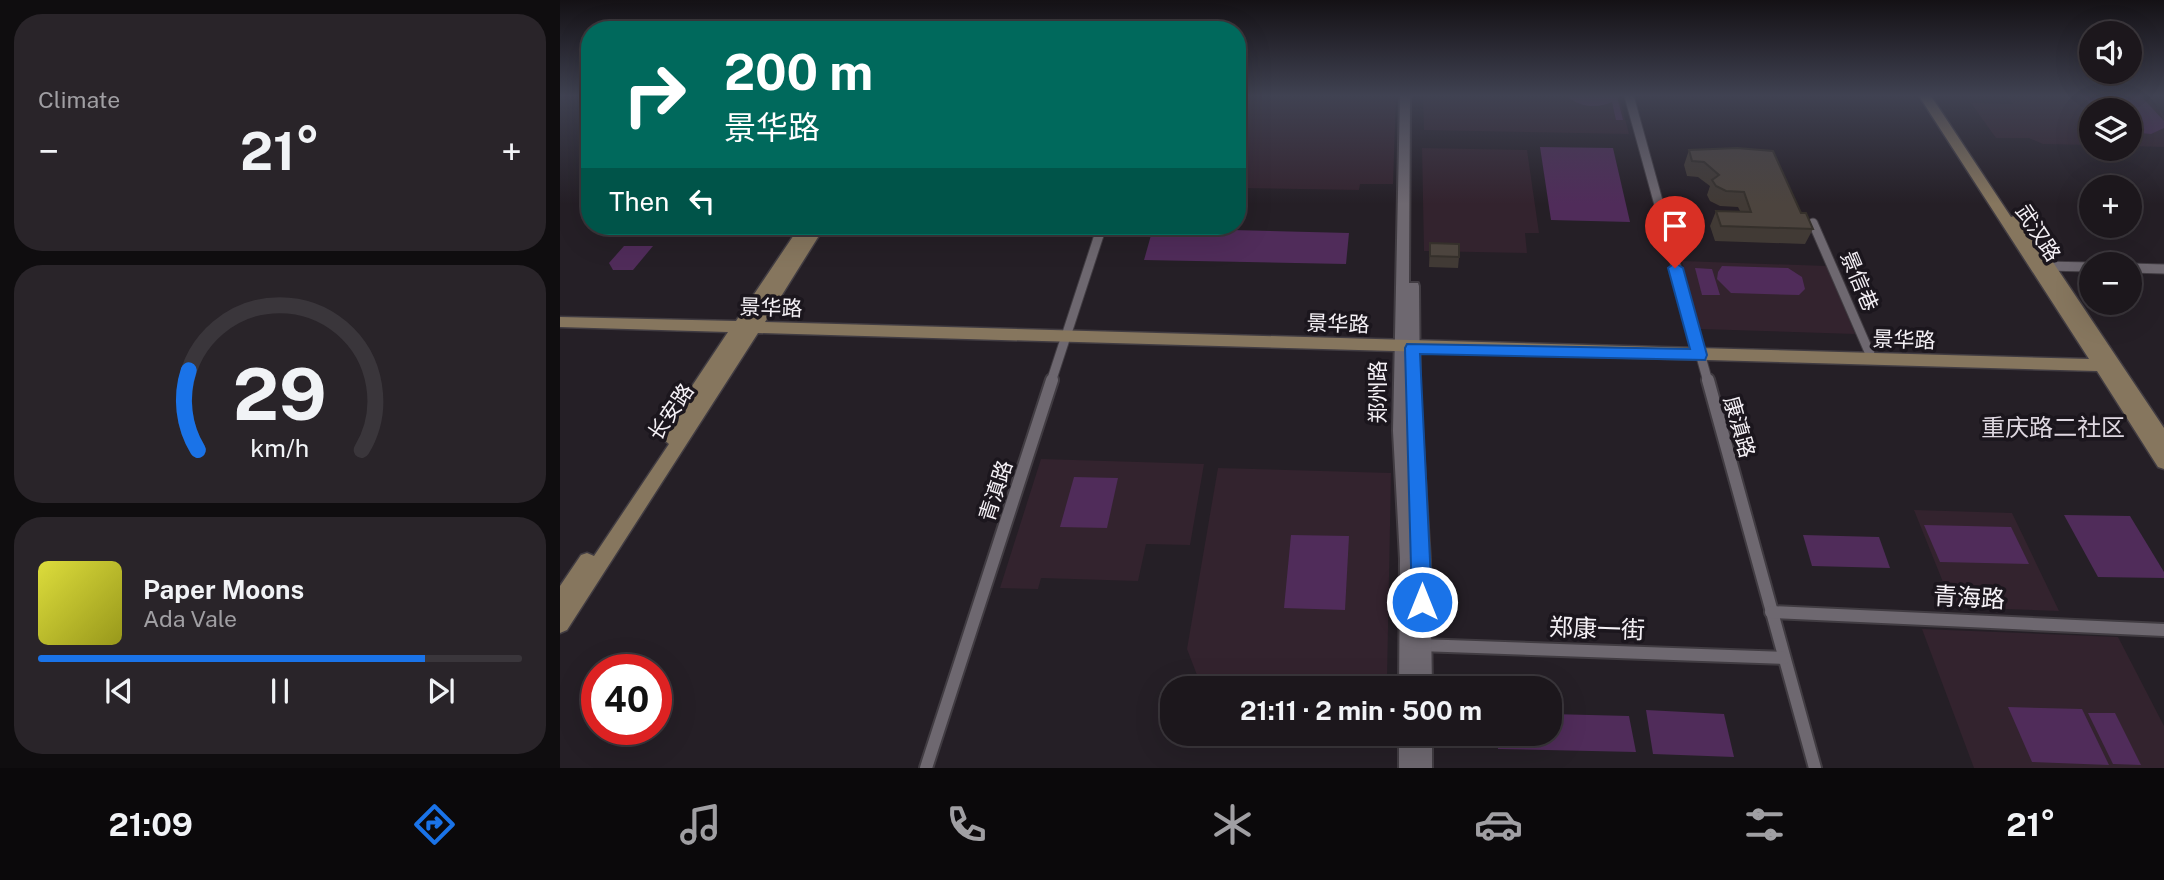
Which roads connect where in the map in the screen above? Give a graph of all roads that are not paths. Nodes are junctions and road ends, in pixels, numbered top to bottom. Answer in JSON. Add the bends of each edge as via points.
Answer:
{"nodes":[{"id":1,"x":1405,"y":132,"type":"edge"},
{"id":2,"x":1413,"y":132,"type":"edge"},
{"id":3,"x":1637,"y":132,"type":"edge"},
{"id":4,"x":1949,"y":132,"type":"edge"},
{"id":5,"x":1957,"y":132,"type":"edge"},
{"id":6,"x":1813,"y":223,"type":"edge"},
{"id":7,"x":802,"y":235,"type":"edge"},
{"id":8,"x":812,"y":235,"type":"edge"},
{"id":9,"x":1099,"y":235,"type":"edge"},
{"id":10,"x":2040,"y":265,"type":"junction"},
{"id":11,"x":2079,"y":267,"type":"edge"},
{"id":12,"x":2142,"y":268,"type":"edge"},
{"id":13,"x":2164,"y":269,"type":"edge"},
{"id":14,"x":560,"y":315,"type":"edge"},
{"id":15,"x":560,"y":322,"type":"edge"},
{"id":16,"x":749,"y":324,"type":"junction"},
{"id":17,"x":1068,"y":332,"type":"junction"},
{"id":18,"x":1407,"y":344,"type":"junction"},
{"id":19,"x":1696,"y":352,"type":"junction"},
{"id":20,"x":1870,"y":354,"type":"junction"},
{"id":21,"x":2105,"y":363,"type":"junction"},
{"id":22,"x":2164,"y":442,"type":"edge"},
{"id":23,"x":2164,"y":462,"type":"edge"},
{"id":24,"x":560,"y":603,"type":"edge"},
{"id":25,"x":1771,"y":612,"type":"junction"},
{"id":26,"x":560,"y":624,"type":"edge"},
{"id":27,"x":2164,"y":629,"type":"edge"},
{"id":28,"x":1415,"y":645,"type":"junction"},
{"id":29,"x":1780,"y":658,"type":"junction"},
{"id":30,"x":1410,"y":676,"type":"edge"},
{"id":31,"x":1421,"y":676,"type":"edge"},
{"id":32,"x":1408,"y":746,"type":"edge"},
{"id":33,"x":1423,"y":746,"type":"edge"},
{"id":34,"x":926,"y":768,"type":"edge"},
{"id":35,"x":1408,"y":768,"type":"edge"},
{"id":36,"x":1423,"y":768,"type":"edge"},
{"id":37,"x":1807,"y":768,"type":"edge"},
{"id":38,"x":1815,"y":768,"type":"edge"}],
"edges":[{"from":1,"to":18,"type":"street","name":"郑州路"},
{"from":2,"to":18,"type":"street","name":"郑州路"},
{"from":3,"to":19,"type":"street","name":"康滇路"},
{"from":4,"to":10,"type":"main road","name":"武汉路"},
{"from":5,"to":10,"type":"main road","name":"武汉路"},
{"from":6,"to":20,"type":"street","name":"景信巷"},
{"from":7,"to":16,"type":"main road","name":"长安路"},
{"from":8,"to":16,"type":"main road","name":"长安路"},
{"from":9,"to":17,"type":"street","name":"青滇路"},
{"from":10,"to":11,"type":"street"},
{"from":10,"to":21,"type":"main road","name":"武汉路"},
{"from":12,"to":13,"type":"street"},
{"from":14,"to":16,"type":"main road","name":"景华路"},
{"from":15,"to":16,"type":"main road","name":"景华路"},
{"from":16,"to":17,"type":"main road","name":"景华路"},
{"from":16,"to":24,"type":"main road","name":"长安路"},
{"from":16,"to":26,"type":"main road","name":"长安路"},
{"from":17,"to":18,"type":"main road","name":"景华路"},
{"from":17,"to":34,"type":"street","name":"青滇路"},
{"from":18,"to":19,"type":"main road","name":"景华路"},
{"from":18,"to":28,"type":"street","name":"郑州路","via":[[1400,430]]},
{"from":19,"to":20,"type":"main road","name":"景华路"},
{"from":19,"to":21,"type":"main road","name":"景华路"},
{"from":19,"to":25,"type":"street","name":"康滇路"},
{"from":19,"to":29,"type":"street","name":"康滇路"},
{"from":20,"to":21,"type":"main road","name":"景华路"},
{"from":21,"to":22,"type":"main road","name":"武汉路"},
{"from":21,"to":23,"type":"main road","name":"武汉路"},
{"from":25,"to":27,"type":"street","name":"青海路"},
{"from":25,"to":29,"type":"street","name":"康滇路"},
{"from":28,"to":29,"type":"street","name":"郑康一街"},
{"from":28,"to":30,"type":"street","name":"郑州路"},
{"from":28,"to":31,"type":"street","name":"郑州路"},
{"from":29,"to":37,"type":"street","name":"康滇路"},
{"from":29,"to":38,"type":"street","name":"康滇路"},
{"from":32,"to":35,"type":"street"},
{"from":33,"to":36,"type":"street"}]}
